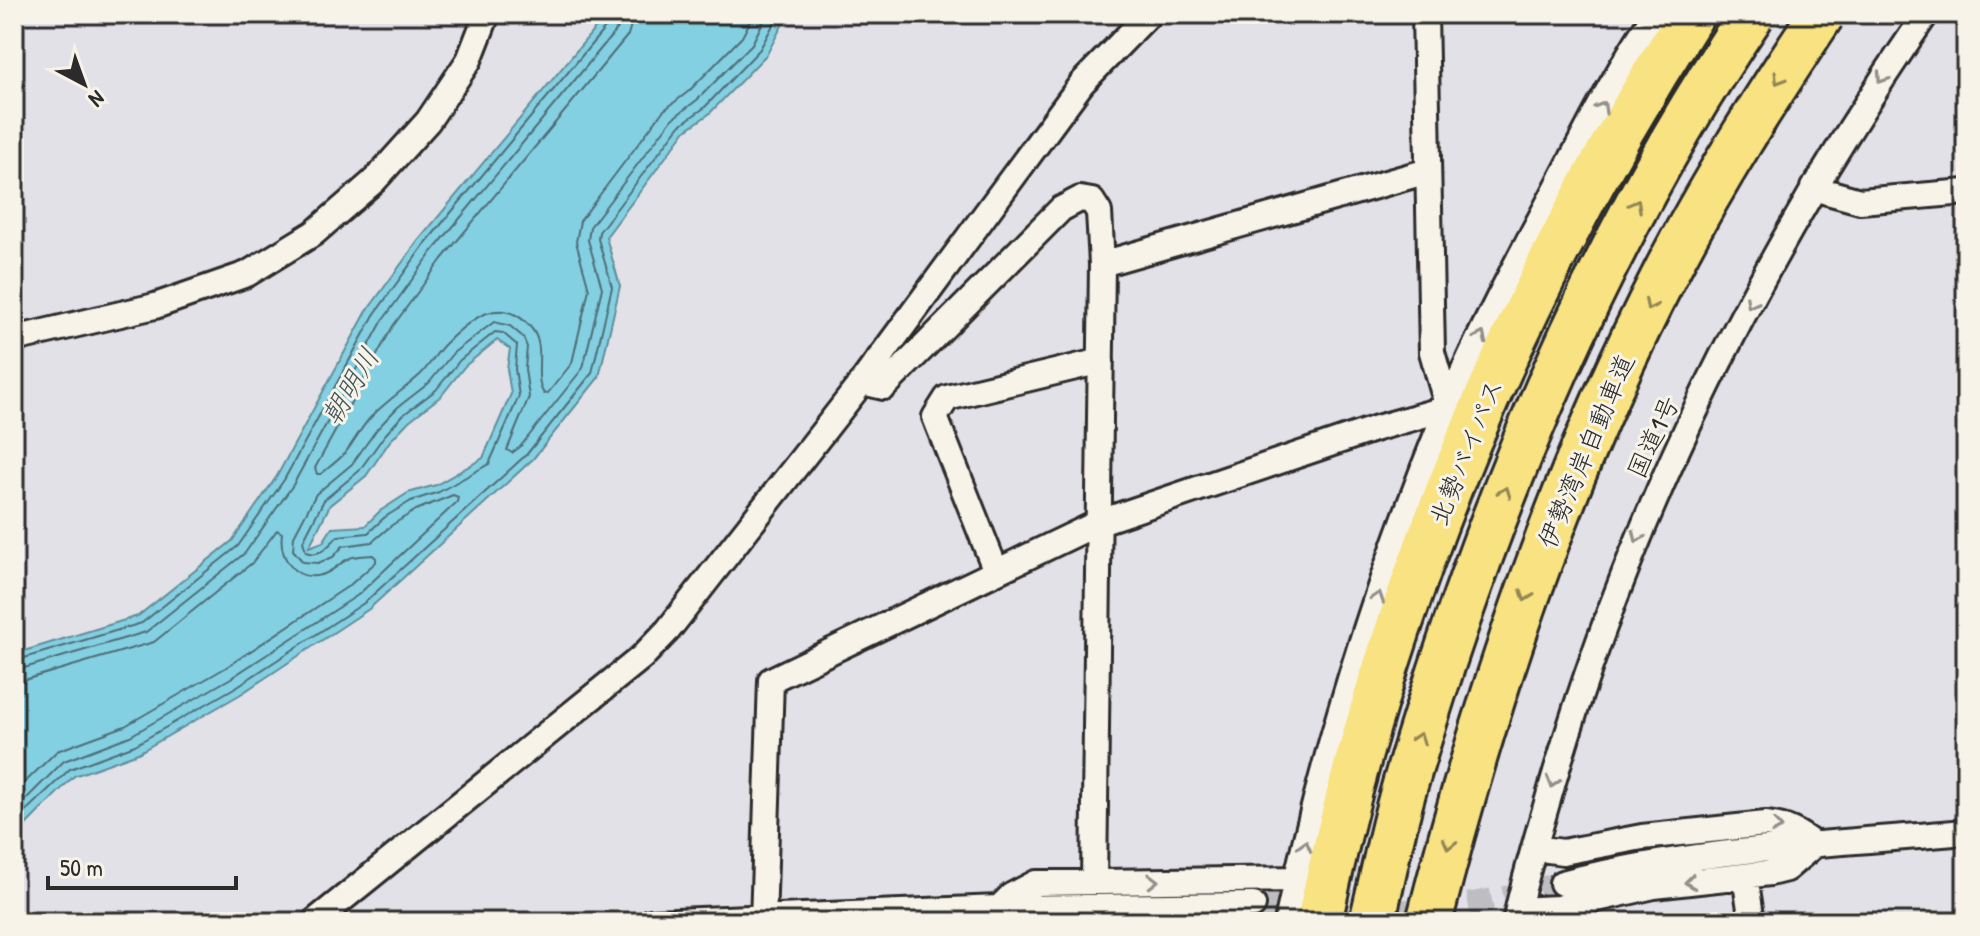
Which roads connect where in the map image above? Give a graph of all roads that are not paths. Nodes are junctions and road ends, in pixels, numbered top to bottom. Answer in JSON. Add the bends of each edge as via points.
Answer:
{"nodes":[{"id":1,"x":487,"y":14,"type":"edge"},
{"id":2,"x":1149,"y":14,"type":"edge"},
{"id":3,"x":1425,"y":14,"type":"edge"},
{"id":4,"x":1692,"y":14,"type":"edge"},
{"id":5,"x":1752,"y":14,"type":"edge"},
{"id":6,"x":1822,"y":14,"type":"edge"},
{"id":7,"x":1926,"y":14,"type":"edge"},
{"id":8,"x":1647,"y":17,"type":"edge"},
{"id":9,"x":1428,"y":171,"type":"junction"},
{"id":10,"x":1813,"y":188,"type":"junction"},
{"id":11,"x":1966,"y":192,"type":"edge"},
{"id":12,"x":1102,"y":264,"type":"junction"},
{"id":13,"x":14,"y":339,"type":"edge"},
{"id":14,"x":1101,"y":361,"type":"junction"},
{"id":15,"x":862,"y":382,"type":"junction"},
{"id":16,"x":1448,"y":408,"type":"junction"},
{"id":17,"x":1100,"y":522,"type":"junction"},
{"id":18,"x":996,"y":571,"type":"junction"},
{"id":19,"x":1966,"y":832,"type":"edge"},
{"id":20,"x":1814,"y":845,"type":"junction"},
{"id":21,"x":1534,"y":848,"type":"junction"},
{"id":22,"x":1745,"y":876,"type":"junction"},
{"id":23,"x":1296,"y":879,"type":"junction"},
{"id":24,"x":1094,"y":882,"type":"junction"},
{"id":25,"x":1562,"y":883,"type":"tunnel mouth"},
{"id":26,"x":1253,"y":905,"type":"tunnel mouth"},
{"id":27,"x":1007,"y":915,"type":"edge"},
{"id":28,"x":930,"y":916,"type":"edge"},
{"id":29,"x":1517,"y":916,"type":"edge"},
{"id":30,"x":763,"y":920,"type":"edge"},
{"id":31,"x":314,"y":922,"type":"edge"},
{"id":32,"x":651,"y":922,"type":"edge"},
{"id":33,"x":1287,"y":922,"type":"edge"},
{"id":34,"x":1319,"y":922,"type":"edge"},
{"id":35,"x":1372,"y":922,"type":"edge"},
{"id":36,"x":1429,"y":922,"type":"edge"},
{"id":37,"x":1752,"y":922,"type":"edge"}],
"edges":[{"from":1,"to":13,"type":"street","via":[[469,60],[428,121],[374,181],[314,233],[247,274],[155,306]]},
{"from":2,"to":15,"type":"street","via":[[1082,83]]},
{"from":3,"to":9,"type":"street"},
{"from":4,"to":34,"type":"highway","name":"北勢バイパス","via":[[1596,174],[1532,296],[1479,416],[1434,528],[1368,724]]},
{"from":35,"to":5,"type":"highway","one_way":true,"bridge":true,"via":[[1407,778],[1456,622],[1518,459],[1616,242],[1674,136]]},
{"from":6,"to":36,"type":"highway","name":"伊勢湾岸自動車道","one_way":true,"bridge":true,"via":[[1666,272],[1560,504],[1504,658]]},
{"from":7,"to":10,"type":"street","name":"国道1号","one_way":true},
{"from":16,"to":8,"type":"street","one_way":true,"via":[[1501,292]]},
{"from":9,"to":12,"type":"street"},
{"from":9,"to":16,"type":"street","via":[[1432,352]]},
{"from":10,"to":11,"type":"street","via":[[1860,201]]},
{"from":10,"to":21,"type":"street","name":"国道1号","one_way":true,"via":[[1714,373],[1633,547],[1592,657]]},
{"from":12,"to":14,"type":"street"},
{"from":12,"to":15,"type":"street","via":[[1099,212],[1092,201],[1080,199],[1061,209],[884,387]]},
{"from":14,"to":17,"type":"street"},
{"from":14,"to":18,"type":"street","via":[[947,398],[935,417]]},
{"from":15,"to":31,"type":"street","via":[[642,657]]},
{"from":16,"to":17,"type":"street"},
{"from":23,"to":16,"type":"street","one_way":true,"via":[[1351,677]]},
{"from":17,"to":18,"type":"street"},
{"from":17,"to":24,"type":"street"},
{"from":18,"to":30,"type":"street","via":[[771,680]]},
{"from":19,"to":20,"type":"street"},
{"from":21,"to":20,"type":"street","one_way":true,"via":[[1563,852],[1642,837],[1766,824],[1785,826]]},
{"from":20,"to":22,"type":"street","via":[[1786,869]]},
{"from":20,"to":25,"type":"street","via":[[1647,863]]},
{"from":21,"to":29,"type":"street","name":"国道1号"},
{"from":22,"to":29,"type":"street","one_way":true,"via":[[1654,886]]},
{"from":22,"to":37,"type":"street"},
{"from":24,"to":23,"type":"street","one_way":true},
{"from":23,"to":33,"type":"street"},
{"from":24,"to":27,"type":"street","via":[[1036,883],[1011,896]]},
{"from":26,"to":27,"type":"street"},
{"from":27,"to":28,"type":"street"},
{"from":28,"to":30,"type":"street"},
{"from":30,"to":32,"type":"street"}]}
